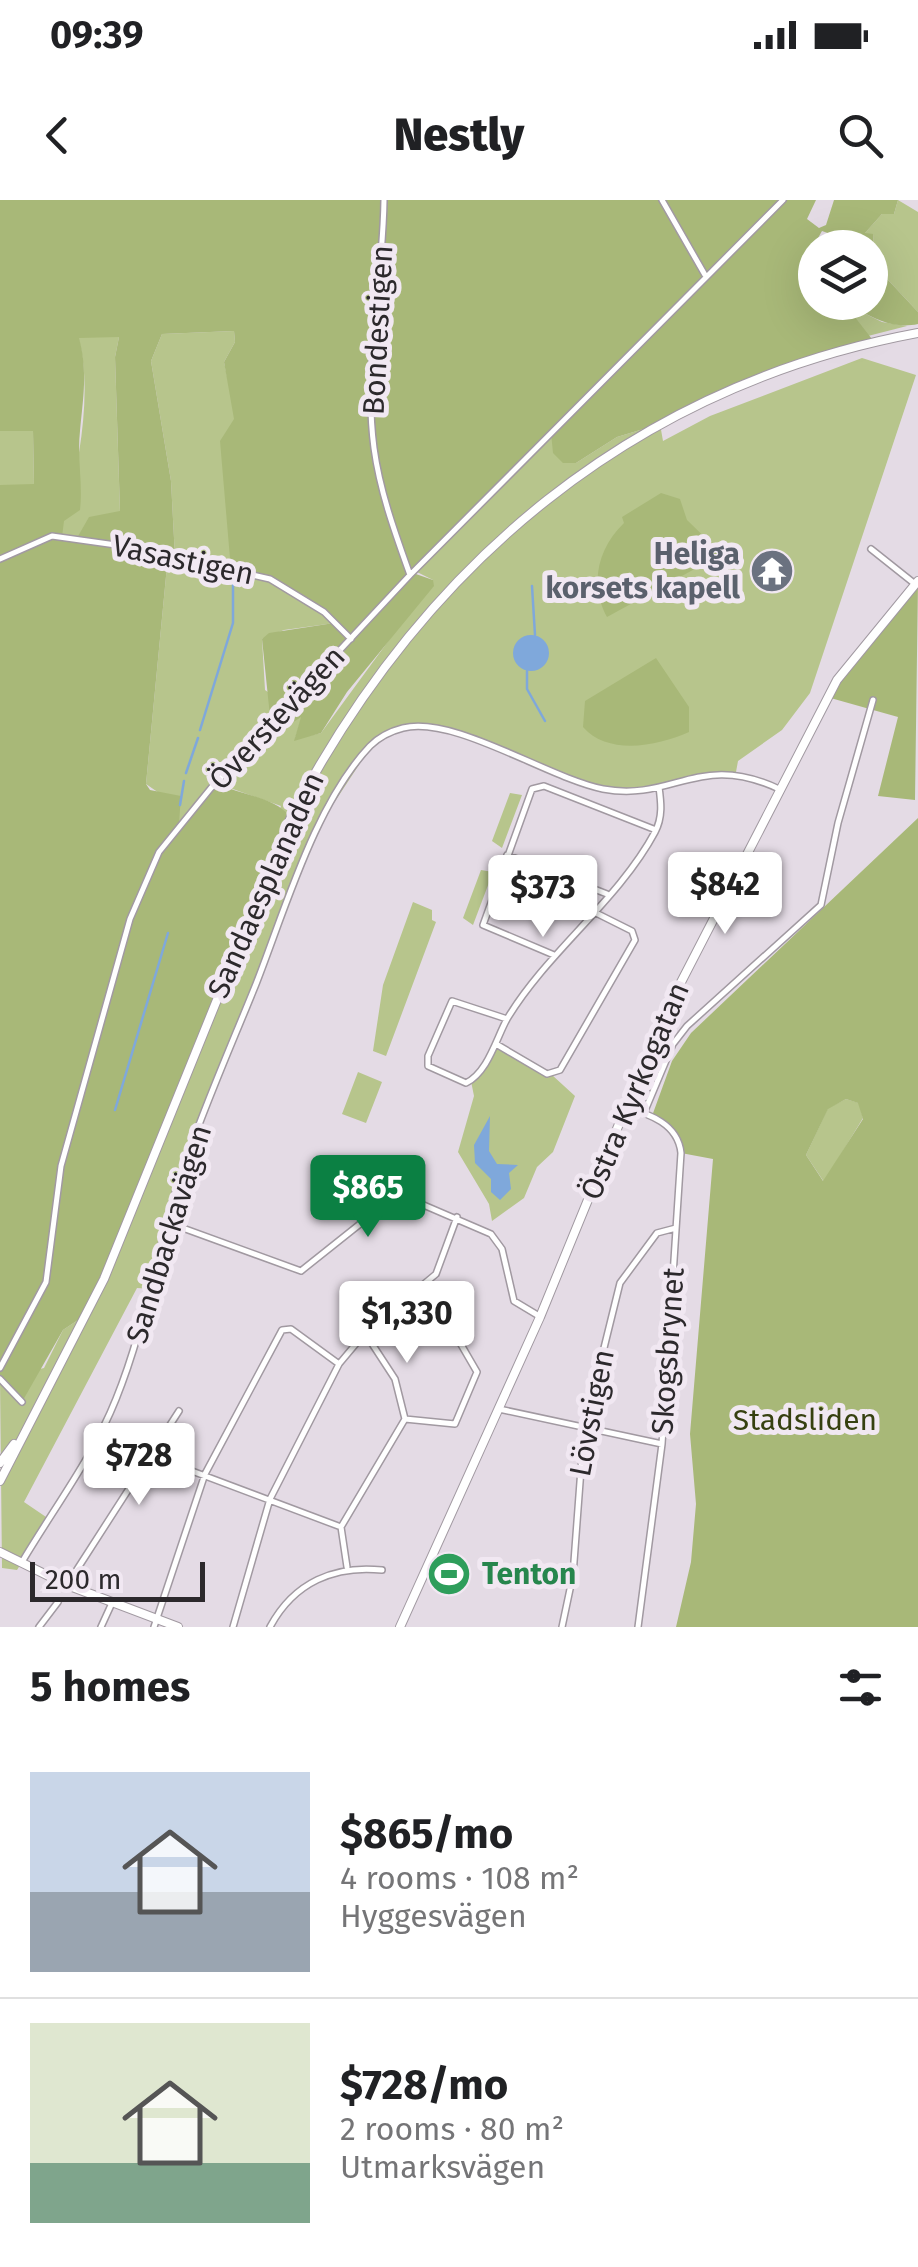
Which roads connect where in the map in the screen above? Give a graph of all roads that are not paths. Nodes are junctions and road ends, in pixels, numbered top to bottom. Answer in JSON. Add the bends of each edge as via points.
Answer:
{"nodes":[{"id":1,"x":384,"y":200,"type":"edge"},
{"id":2,"x":662,"y":200,"type":"edge"},
{"id":3,"x":783,"y":200,"type":"edge"},
{"id":4,"x":705,"y":275,"type":"junction"},
{"id":5,"x":918,"y":333,"type":"edge"},
{"id":6,"x":871,"y":549,"type":"dead end"},
{"id":7,"x":0,"y":559,"type":"edge"},
{"id":8,"x":410,"y":575,"type":"junction"},
{"id":9,"x":916,"y":583,"type":"edge"},
{"id":10,"x":351,"y":639,"type":"junction"},
{"id":11,"x":873,"y":700,"type":"dead end"},
{"id":12,"x":270,"y":726,"type":"junction"},
{"id":13,"x":278,"y":734,"type":"dead end"},
{"id":14,"x":659,"y":787,"type":"junction"},
{"id":15,"x":779,"y":788,"type":"junction"},
{"id":16,"x":656,"y":830,"type":"junction"},
{"id":17,"x":506,"y":854,"type":"junction"},
{"id":18,"x":607,"y":894,"type":"junction"},
{"id":19,"x":592,"y":911,"type":"junction"},
{"id":20,"x":554,"y":955,"type":"junction"},
{"id":21,"x":508,"y":1020,"type":"junction"},
{"id":22,"x":496,"y":1044,"type":"junction"},
{"id":23,"x":624,"y":1107,"type":"junction"},
{"id":24,"x":644,"y":1113,"type":"junction"},
{"id":25,"x":457,"y":1216,"type":"junction"},
{"id":26,"x":169,"y":1223,"type":"junction"},
{"id":27,"x":676,"y":1228,"type":"junction"},
{"id":28,"x":427,"y":1286,"type":"junction"},
{"id":29,"x":540,"y":1317,"type":"junction"},
{"id":30,"x":365,"y":1333,"type":"junction"},
{"id":31,"x":340,"y":1364,"type":"junction"},
{"id":32,"x":0,"y":1368,"type":"edge"},
{"id":33,"x":0,"y":1379,"type":"edge"},
{"id":34,"x":22,"y":1402,"type":"dead end"},
{"id":35,"x":499,"y":1409,"type":"junction"},
{"id":36,"x":179,"y":1411,"type":"dead end"},
{"id":37,"x":404,"y":1420,"type":"junction"},
{"id":38,"x":26,"y":1429,"type":"junction"},
{"id":39,"x":584,"y":1429,"type":"junction"},
{"id":40,"x":662,"y":1444,"type":"junction"},
{"id":41,"x":152,"y":1456,"type":"junction"},
{"id":42,"x":0,"y":1464,"type":"edge"},
{"id":43,"x":205,"y":1474,"type":"junction"},
{"id":44,"x":0,"y":1481,"type":"edge"},
{"id":45,"x":270,"y":1499,"type":"junction"},
{"id":46,"x":342,"y":1527,"type":"junction"},
{"id":47,"x":2,"y":1552,"type":"edge"},
{"id":48,"x":22,"y":1562,"type":"junction"},
{"id":49,"x":347,"y":1566,"type":"junction"},
{"id":50,"x":382,"y":1570,"type":"dead end"},
{"id":51,"x":67,"y":1585,"type":"junction"},
{"id":52,"x":58,"y":1602,"type":"dead end"},
{"id":53,"x":112,"y":1603,"type":"junction"},
{"id":54,"x":155,"y":1624,"type":"edge"},
{"id":55,"x":39,"y":1627,"type":"edge"},
{"id":56,"x":101,"y":1627,"type":"edge"},
{"id":57,"x":178,"y":1627,"type":"edge"},
{"id":58,"x":233,"y":1627,"type":"edge"},
{"id":59,"x":270,"y":1627,"type":"edge"},
{"id":60,"x":400,"y":1627,"type":"edge"},
{"id":61,"x":562,"y":1627,"type":"edge"},
{"id":62,"x":638,"y":1627,"type":"edge"}],
"edges":[{"from":1,"to":8,"type":"street","name":"Bondestigen","via":[[371,403],[380,480]]},
{"from":2,"to":4,"type":"street"},
{"from":3,"to":4,"type":"street","name":"Överstevägen"},
{"from":4,"to":8,"type":"street","name":"Överstevägen"},
{"from":5,"to":38,"type":"main road","name":"Sandaesplanaden","via":[[830,354],[711,398],[616,451],[475,561],[394,650],[291,817],[104,1279]]},
{"from":6,"to":9,"type":"street"},
{"from":7,"to":10,"type":"street","name":"Vasastigen","via":[[52,536],[257,576],[296,591]]},
{"from":8,"to":10,"type":"street","name":"Överstevägen"},
{"from":9,"to":15,"type":"main road","name":"Östra Kyrkogatan","via":[[837,680]]},
{"from":10,"to":12,"type":"street","name":"Överstevägen"},
{"from":11,"to":24,"type":"street","via":[[822,904],[687,1026],[672,1044]]},
{"from":12,"to":13,"type":"street"},
{"from":12,"to":32,"type":"street","name":"Överstevägen","via":[[179,826],[143,882],[61,1166],[46,1282]]},
{"from":14,"to":15,"type":"street","name":"Sandbackavägen","via":[[736,772]]},
{"from":14,"to":16,"type":"street"},
{"from":14,"to":26,"type":"street","name":"Sandbackavägen","via":[[598,788],[422,725],[390,732],[372,745],[328,812],[292,891],[182,1173]]},
{"from":15,"to":23,"type":"main road","name":"Östra Kyrkogatan"},
{"from":16,"to":17,"type":"street","via":[[538,786],[528,794]]},
{"from":16,"to":18,"type":"street"},
{"from":17,"to":18,"type":"street"},
{"from":17,"to":20,"type":"street","via":[[482,925]]},
{"from":18,"to":19,"type":"street"},
{"from":19,"to":20,"type":"street"},
{"from":19,"to":22,"type":"street","via":[[632,931],[635,940],[560,1070],[547,1074]]},
{"from":20,"to":21,"type":"street"},
{"from":21,"to":22,"type":"street"},
{"from":21,"to":22,"type":"street","via":[[452,1001],[428,1056],[432,1071],[471,1081]]},
{"from":23,"to":24,"type":"street","name":"Skogsbrynet"},
{"from":23,"to":29,"type":"main road","name":"Östra Kyrkogatan"},
{"from":24,"to":27,"type":"street","name":"Skogsbrynet","via":[[668,1125],[680,1144]]},
{"from":25,"to":26,"type":"street","via":[[385,1191],[364,1220],[301,1270]]},
{"from":25,"to":28,"type":"street"},
{"from":25,"to":29,"type":"street","via":[[495,1238],[514,1300]]},
{"from":26,"to":48,"type":"street","name":"Sandbackavägen","via":[[115,1403]]},
{"from":27,"to":39,"type":"street","name":"Lövstigen","via":[[657,1233],[623,1275]]},
{"from":27,"to":40,"type":"street","name":"Skogsbrynet"},
{"from":28,"to":30,"type":"street"},
{"from":28,"to":37,"type":"street","via":[[478,1372],[454,1424]]},
{"from":29,"to":35,"type":"main road","name":"Östra Kyrkogatan"},
{"from":30,"to":31,"type":"street"},
{"from":30,"to":37,"type":"street","via":[[394,1380]]},
{"from":31,"to":43,"type":"street","via":[[285,1328]]},
{"from":31,"to":45,"type":"street"},
{"from":33,"to":34,"type":"street"},
{"from":35,"to":39,"type":"street"},
{"from":35,"to":60,"type":"main road","name":"Östra Kyrkogatan"},
{"from":36,"to":41,"type":"street"},
{"from":37,"to":46,"type":"street"},
{"from":38,"to":42,"type":"main road","name":"Sandaesplanaden"},
{"from":38,"to":44,"type":"main road","name":"Sandaesplanaden"},
{"from":39,"to":40,"type":"street"},
{"from":39,"to":61,"type":"street","name":"Lövstigen","via":[[574,1576]]},
{"from":40,"to":62,"type":"street","name":"Skogsbrynet"},
{"from":41,"to":43,"type":"street"},
{"from":41,"to":51,"type":"street"},
{"from":43,"to":45,"type":"street"},
{"from":43,"to":54,"type":"street"},
{"from":45,"to":46,"type":"street"},
{"from":45,"to":58,"type":"street"},
{"from":46,"to":49,"type":"street"},
{"from":47,"to":48,"type":"main road"},
{"from":48,"to":51,"type":"main road"},
{"from":49,"to":50,"type":"street"},
{"from":49,"to":59,"type":"street","via":[[298,1593]]},
{"from":51,"to":53,"type":"main road"},
{"from":52,"to":55,"type":"street"},
{"from":53,"to":54,"type":"main road"},
{"from":53,"to":56,"type":"street"},
{"from":54,"to":57,"type":"main road"}]}
